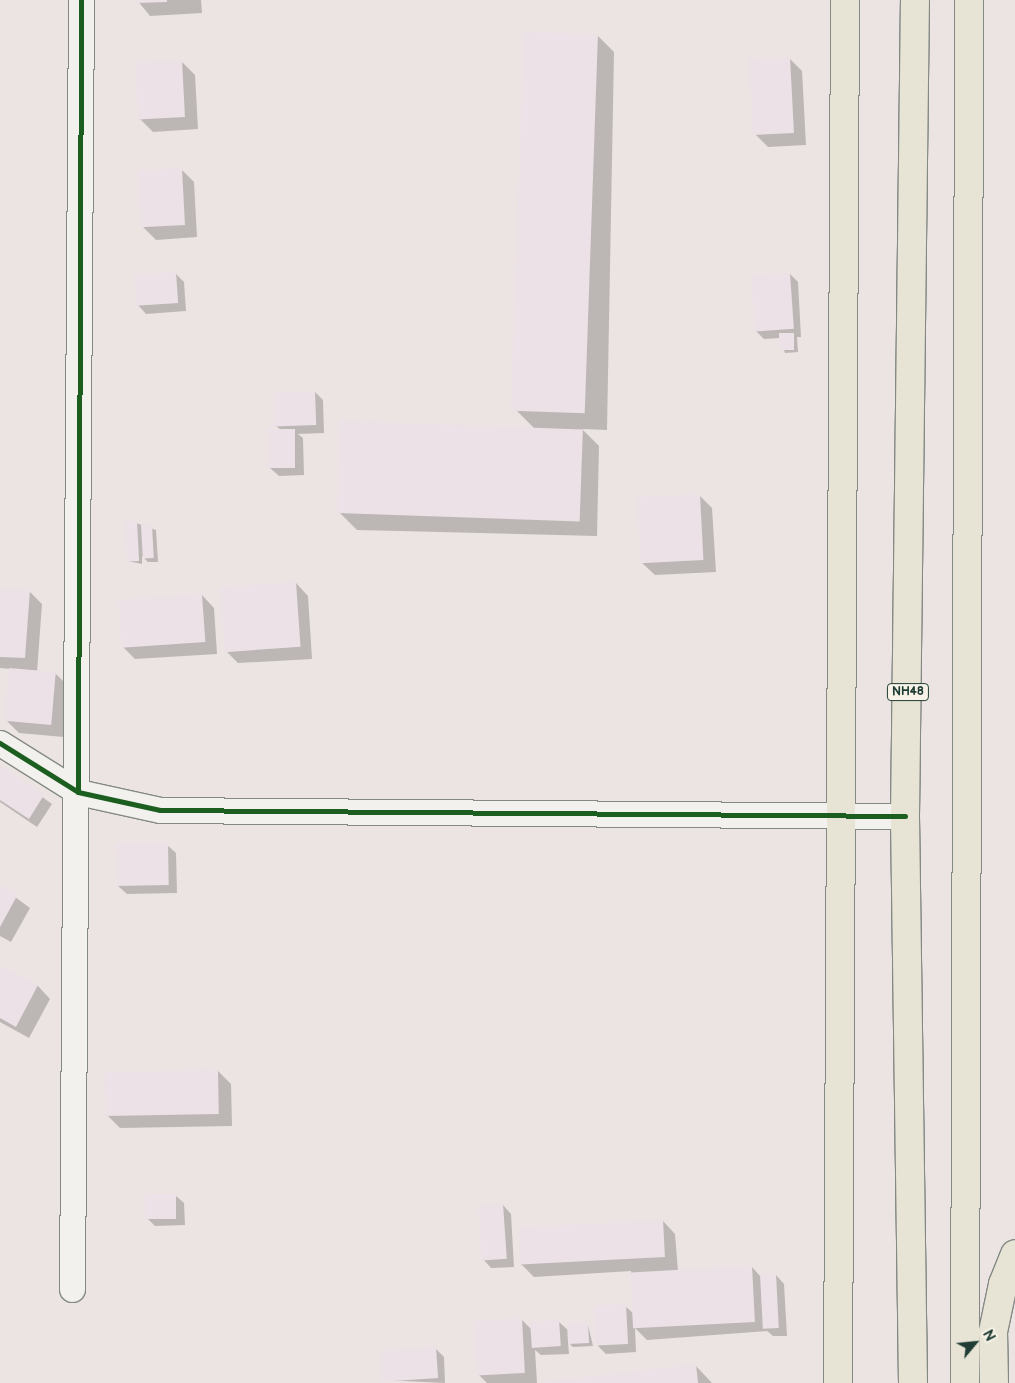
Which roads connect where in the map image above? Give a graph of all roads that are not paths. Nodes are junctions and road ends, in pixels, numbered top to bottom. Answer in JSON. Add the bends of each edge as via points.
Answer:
{"nodes":[{"id":1,"x":81,"y":0,"type":"edge"},
{"id":2,"x":845,"y":0,"type":"edge"},
{"id":3,"x":915,"y":0,"type":"edge"},
{"id":4,"x":969,"y":0,"type":"edge"},
{"id":5,"x":0,"y":743,"type":"edge"},
{"id":6,"x":78,"y":792,"type":"junction"},
{"id":7,"x":905,"y":816,"type":"junction"},
{"id":8,"x":841,"y":818,"type":"junction"},
{"id":9,"x":1015,"y":1254,"type":"edge"},
{"id":10,"x":72,"y":1289,"type":"dead end"},
{"id":11,"x":838,"y":1383,"type":"edge"},
{"id":12,"x":913,"y":1383,"type":"edge"},
{"id":13,"x":965,"y":1383,"type":"edge"},
{"id":14,"x":994,"y":1383,"type":"edge"}],
"edges":[{"from":1,"to":6,"type":"street"},
{"from":2,"to":8,"type":"main road"},
{"from":3,"to":7,"type":"main road","number":"NH48"},
{"from":4,"to":13,"type":"main road"},
{"from":5,"to":6,"type":"street"},
{"from":6,"to":8,"type":"street","via":[[160,810],[586,811]]},
{"from":6,"to":10,"type":"street"},
{"from":7,"to":8,"type":"street"},
{"from":7,"to":12,"type":"main road","number":"NH48"},
{"from":8,"to":11,"type":"main road"},
{"from":9,"to":14,"type":"main road","via":[[1003,1284],[993,1332]]}]}
